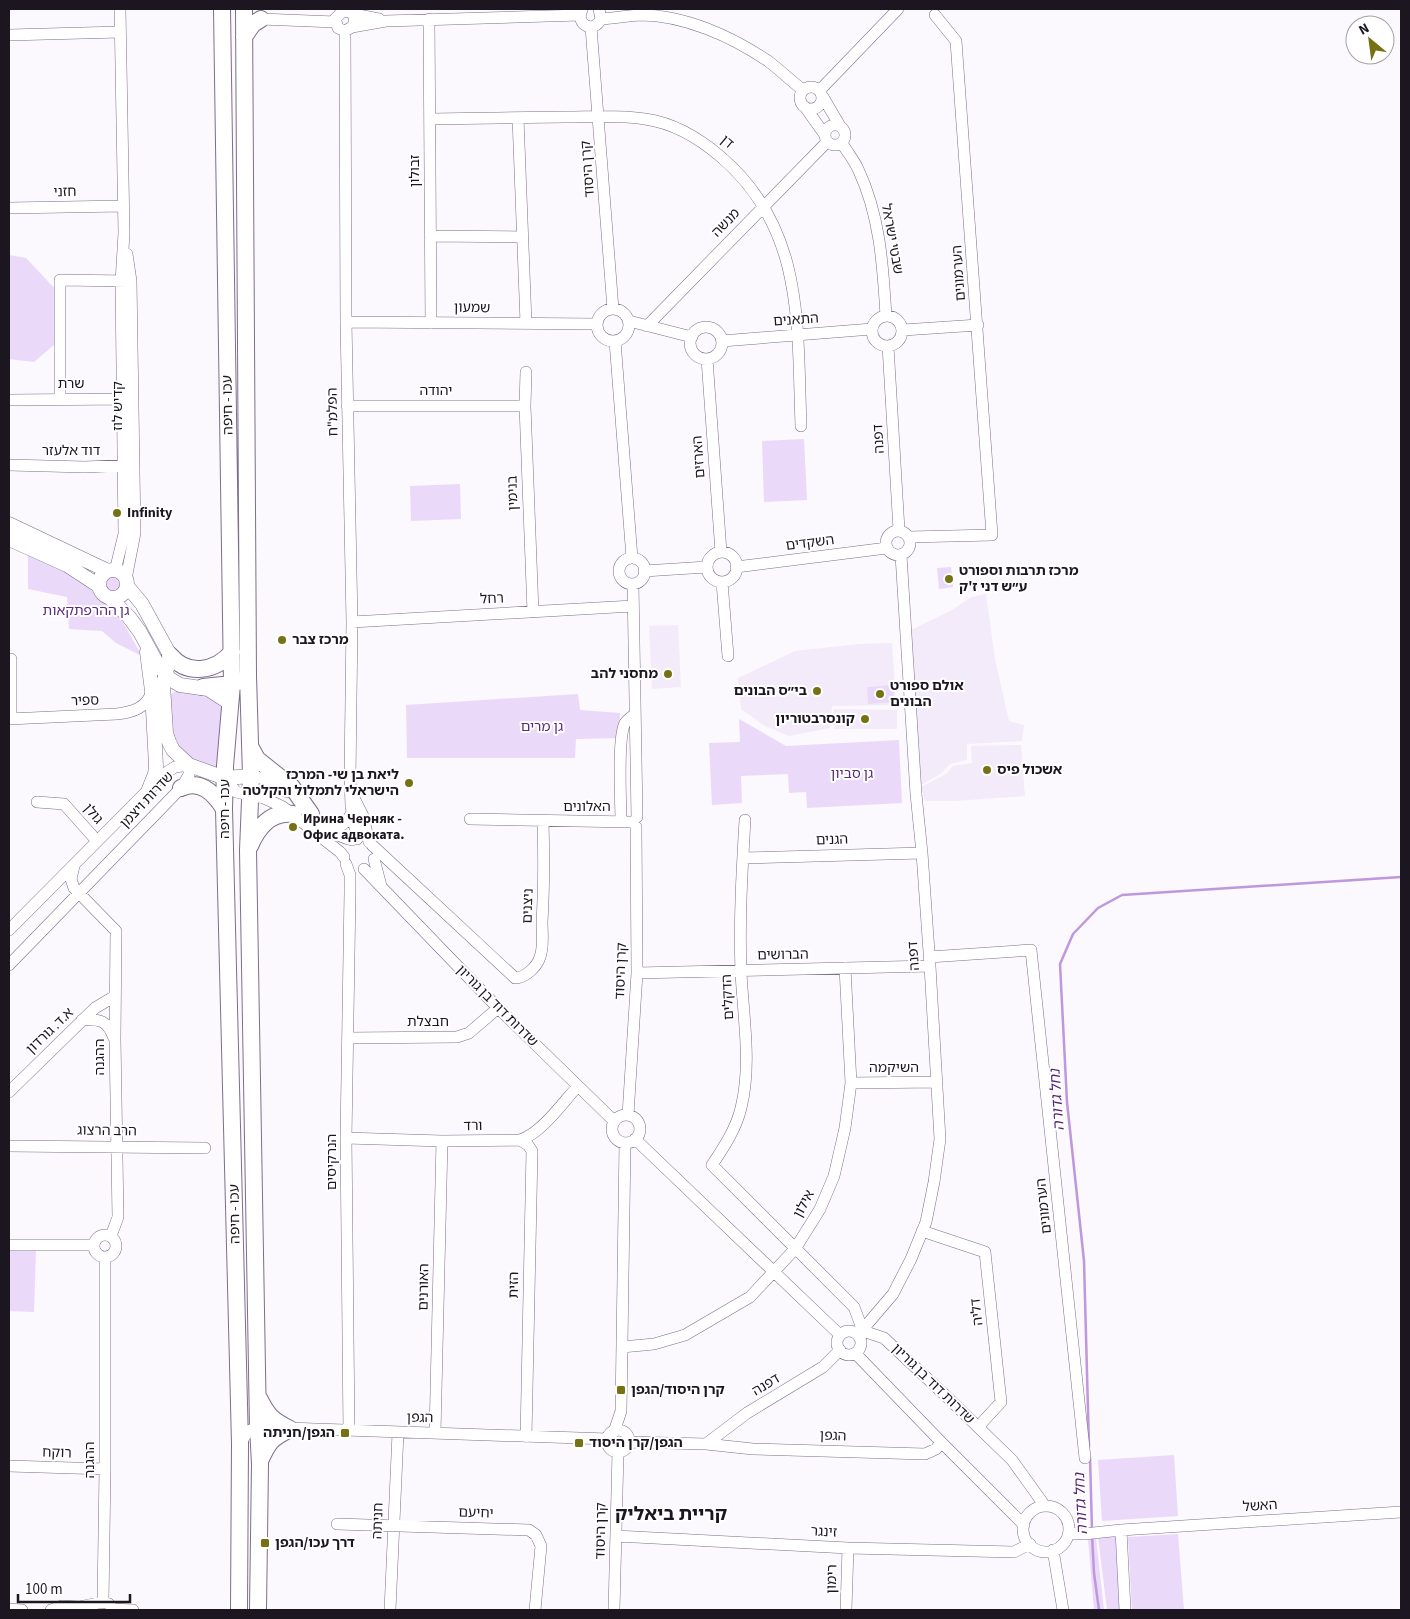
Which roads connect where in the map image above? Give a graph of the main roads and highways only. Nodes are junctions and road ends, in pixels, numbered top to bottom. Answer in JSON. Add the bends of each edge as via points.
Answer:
{"nodes":[{"id":1,"x":222,"y":9,"type":"edge"},
{"id":2,"x":246,"y":9,"type":"edge"},
{"id":3,"x":244,"y":37,"type":"junction"},
{"id":4,"x":9,"y":524,"type":"edge"},
{"id":5,"x":9,"y":539,"type":"edge"},
{"id":6,"x":119,"y":577,"type":"junction"},
{"id":7,"x":99,"y":586,"type":"junction"},
{"id":8,"x":110,"y":598,"type":"junction"},
{"id":9,"x":145,"y":642,"type":"junction"},
{"id":10,"x":232,"y":652,"type":"junction"},
{"id":11,"x":170,"y":655,"type":"junction"},
{"id":12,"x":166,"y":675,"type":"junction"},
{"id":13,"x":248,"y":676,"type":"junction"},
{"id":14,"x":232,"y":684,"type":"junction"},
{"id":15,"x":180,"y":685,"type":"junction"},
{"id":16,"x":203,"y":687,"type":"junction"},
{"id":17,"x":164,"y":701,"type":"junction"},
{"id":18,"x":231,"y":704,"type":"junction"},
{"id":19,"x":250,"y":744,"type":"junction"},
{"id":20,"x":251,"y":776,"type":"junction"},
{"id":21,"x":225,"y":778,"type":"junction"},
{"id":22,"x":181,"y":788,"type":"road end"},
{"id":23,"x":149,"y":789,"type":"road end"},
{"id":24,"x":224,"y":809,"type":"junction"},
{"id":25,"x":293,"y":814,"type":"road end"},
{"id":26,"x":311,"y":814,"type":"road end"},
{"id":27,"x":248,"y":850,"type":"junction"},
{"id":28,"x":257,"y":1394,"type":"junction"},
{"id":29,"x":260,"y":1464,"type":"junction"},
{"id":30,"x":236,"y":1607,"type":"edge"},
{"id":31,"x":260,"y":1608,"type":"edge"}],
"edges":[{"from":1,"to":10,"type":"highway","name":"עכו - חיפה"},
{"from":2,"to":3,"type":"highway","name":"עכו - חיפה"},
{"from":2,"to":3,"type":"highway","via":[[261,20],[253,24]]},
{"from":3,"to":13,"type":"highway","name":"עכו - חיפה"},
{"from":4,"to":6,"type":"main road"},
{"from":5,"to":7,"type":"main road","via":[[67,565]]},
{"from":6,"to":7,"type":"main road","via":[[101,577]]},
{"from":6,"to":8,"type":"main road","via":[[123,594]]},
{"from":6,"to":11,"type":"main road","via":[[142,604]]},
{"from":7,"to":8,"type":"main road","via":[[102,594]]},
{"from":8,"to":9,"type":"main road","via":[[129,616]]},
{"from":9,"to":12,"type":"main road"},
{"from":9,"to":23,"type":"main road","via":[[152,691],[156,766]]},
{"from":10,"to":11,"type":"highway","via":[[218,664],[201,670],[182,666]]},
{"from":10,"to":14,"type":"highway","name":"עכו - חיפה"},
{"from":11,"to":12,"type":"main road"},
{"from":12,"to":15,"type":"main road"},
{"from":12,"to":17,"type":"main road"},
{"from":13,"to":14,"type":"highway"},
{"from":13,"to":19,"type":"highway","name":"עכו - חיפה"},
{"from":14,"to":16,"type":"highway"},
{"from":14,"to":18,"type":"highway","name":"עכו - חיפה"},
{"from":15,"to":16,"type":"main road"},
{"from":15,"to":17,"type":"main road","via":[[169,691]]},
{"from":16,"to":18,"type":"main road"},
{"from":17,"to":21,"type":"main road","via":[[169,742],[179,757],[190,765]]},
{"from":18,"to":21,"type":"highway","name":"עכו - חיפה"},
{"from":19,"to":20,"type":"highway","name":"עכו - חיפה"},
{"from":19,"to":26,"type":"highway","via":[[257,759],[292,787]]},
{"from":20,"to":21,"type":"main road"},
{"from":20,"to":27,"type":"highway","name":"עכו - חיפה"},
{"from":21,"to":24,"type":"highway","name":"עכו - חיפה"},
{"from":22,"to":24,"type":"highway","via":[[202,787],[215,796]]},
{"from":24,"to":30,"type":"highway","name":"עכו - חיפה","via":[[240,1444]]},
{"from":25,"to":27,"type":"highway","via":[[278,815],[265,822]]},
{"from":27,"to":28,"type":"highway","name":"עכו - חיפה"},
{"from":28,"to":29,"type":"highway","name":"עכו - חיפה"},
{"from":28,"to":29,"type":"highway","via":[[268,1416],[290,1429],[272,1438]]},
{"from":29,"to":31,"type":"highway","name":"עכו - חיפה"}]}
